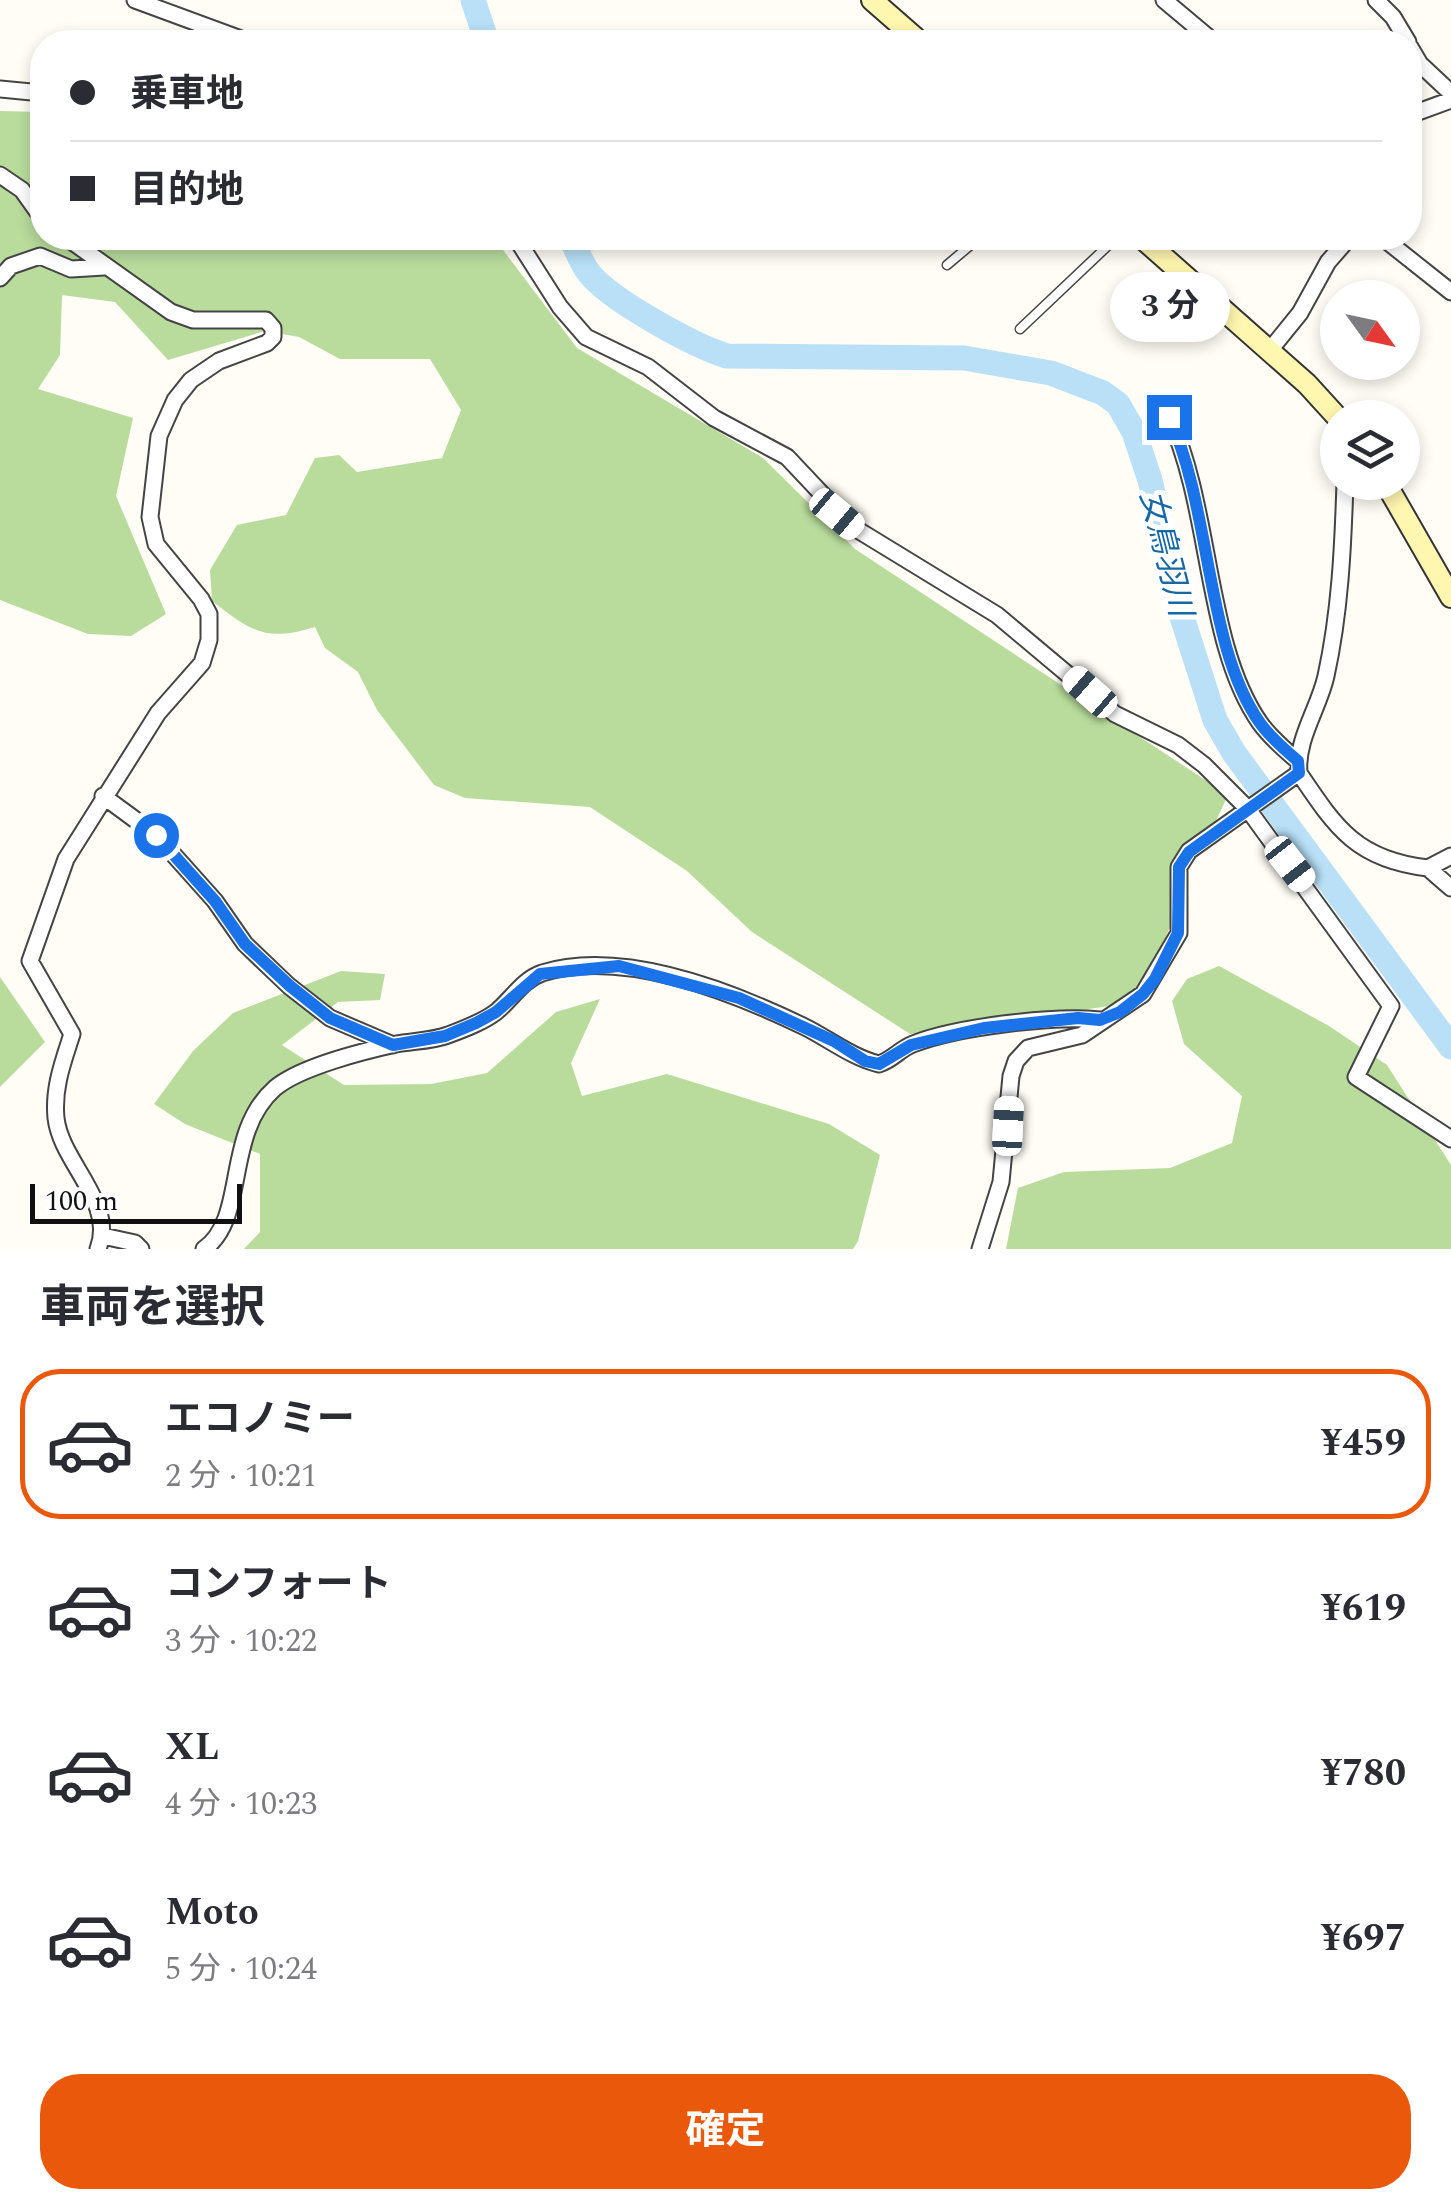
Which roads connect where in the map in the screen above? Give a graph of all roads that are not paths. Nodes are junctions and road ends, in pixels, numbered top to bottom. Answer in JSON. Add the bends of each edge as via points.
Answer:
{"nodes":[{"id":1,"x":135,"y":0,"type":"edge"},
{"id":2,"x":872,"y":0,"type":"edge"},
{"id":3,"x":1164,"y":0,"type":"edge"},
{"id":4,"x":1376,"y":0,"type":"edge"},
{"id":5,"x":216,"y":30,"type":"edge"},
{"id":6,"x":906,"y":30,"type":"edge"},
{"id":7,"x":1200,"y":30,"type":"edge"},
{"id":8,"x":1398,"y":30,"type":"edge"},
{"id":9,"x":1422,"y":66,"type":"edge"},
{"id":10,"x":0,"y":89,"type":"edge"},
{"id":11,"x":30,"y":93,"type":"edge"},
{"id":12,"x":1451,"y":96,"type":"edge"},
{"id":13,"x":1422,"y":109,"type":"edge"},
{"id":14,"x":0,"y":175,"type":"edge"},
{"id":15,"x":30,"y":201,"type":"edge"},
{"id":16,"x":82,"y":250,"type":"edge"},
{"id":17,"x":524,"y":250,"type":"edge"},
{"id":18,"x":964,"y":250,"type":"edge"},
{"id":19,"x":1103,"y":250,"type":"edge"},
{"id":20,"x":1156,"y":250,"type":"edge"},
{"id":21,"x":1339,"y":250,"type":"edge"},
{"id":22,"x":1398,"y":250,"type":"edge"},
{"id":23,"x":947,"y":264,"type":"dead end"},
{"id":24,"x":104,"y":268,"type":"junction"},
{"id":25,"x":0,"y":278,"type":"edge"},
{"id":26,"x":1451,"y":292,"type":"edge"},
{"id":27,"x":1020,"y":328,"type":"dead end"},
{"id":28,"x":1270,"y":350,"type":"junction"},
{"id":29,"x":1320,"y":400,"type":"edge"},
{"id":30,"x":1169,"y":417,"type":"dead end"},
{"id":31,"x":1345,"y":500,"type":"edge"},
{"id":32,"x":1395,"y":500,"type":"edge"},
{"id":33,"x":1451,"y":597,"type":"edge"},
{"id":34,"x":1297,"y":770,"type":"junction"},
{"id":35,"x":102,"y":796,"type":"junction"},
{"id":36,"x":1250,"y":806,"type":"junction"},
{"id":37,"x":1451,"y":856,"type":"edge"},
{"id":38,"x":1428,"y":868,"type":"junction"},
{"id":39,"x":1451,"y":888,"type":"edge"},
{"id":40,"x":1100,"y":1020,"type":"junction"},
{"id":41,"x":393,"y":1045,"type":"junction"},
{"id":42,"x":1451,"y":1140,"type":"edge"},
{"id":43,"x":101,"y":1242,"type":"edge"},
{"id":44,"x":142,"y":1249,"type":"edge"},
{"id":45,"x":204,"y":1249,"type":"edge"},
{"id":46,"x":980,"y":1249,"type":"edge"}],
"edges":[{"from":1,"to":5,"type":"street"},
{"from":2,"to":6,"type":"main road"},
{"from":3,"to":7,"type":"street"},
{"from":4,"to":8,"type":"street"},
{"from":9,"to":12,"type":"street"},
{"from":10,"to":11,"type":"street"},
{"from":12,"to":13,"type":"street"},
{"from":14,"to":15,"type":"street"},
{"from":16,"to":24,"type":"street"},
{"from":17,"to":36,"type":"street","via":[[586,337],[659,374],[714,418],[787,457],[853,527],[1016,628],[1115,714],[1178,744]]},
{"from":18,"to":23,"type":"lane"},
{"from":19,"to":27,"type":"lane"},
{"from":20,"to":28,"type":"main road"},
{"from":21,"to":28,"type":"street"},
{"from":22,"to":26,"type":"street"},
{"from":24,"to":25,"type":"street","via":[[71,268],[40,256],[11,266]]},
{"from":24,"to":35,"type":"street","via":[[171,312],[192,320],[266,320],[273,338],[191,380],[159,436],[150,517],[156,544],[202,599],[209,640],[202,663],[158,713],[131,762]]},
{"from":28,"to":29,"type":"main road"},
{"from":30,"to":34,"type":"street","via":[[1194,488],[1236,676],[1261,725]]},
{"from":31,"to":34,"type":"street","via":[[1343,583],[1326,676]]},
{"from":32,"to":33,"type":"main road"},
{"from":34,"to":36,"type":"street"},
{"from":34,"to":38,"type":"street","via":[[1337,830],[1368,851]]},
{"from":35,"to":41,"type":"street","via":[[156,835],[245,944],[290,986],[330,1018]]},
{"from":35,"to":43,"type":"street","via":[[66,860],[30,961],[72,1034],[56,1083],[56,1122],[100,1214]]},
{"from":36,"to":40,"type":"street","via":[[1189,852],[1179,867],[1178,933],[1171,948],[1143,994]]},
{"from":36,"to":42,"type":"street","via":[[1391,1006],[1356,1077]]},
{"from":37,"to":38,"type":"street"},
{"from":38,"to":39,"type":"street"},
{"from":40,"to":41,"type":"street","via":[[984,1028],[911,1045],[879,1064],[739,998],[619,966],[540,974],[476,1023]]},
{"from":40,"to":46,"type":"street","via":[[1082,1035],[1028,1048],[1016,1061],[1001,1182]]},
{"from":41,"to":45,"type":"street","via":[[294,1075],[274,1089],[239,1148],[227,1224]]},
{"from":43,"to":44,"type":"street"}]}
